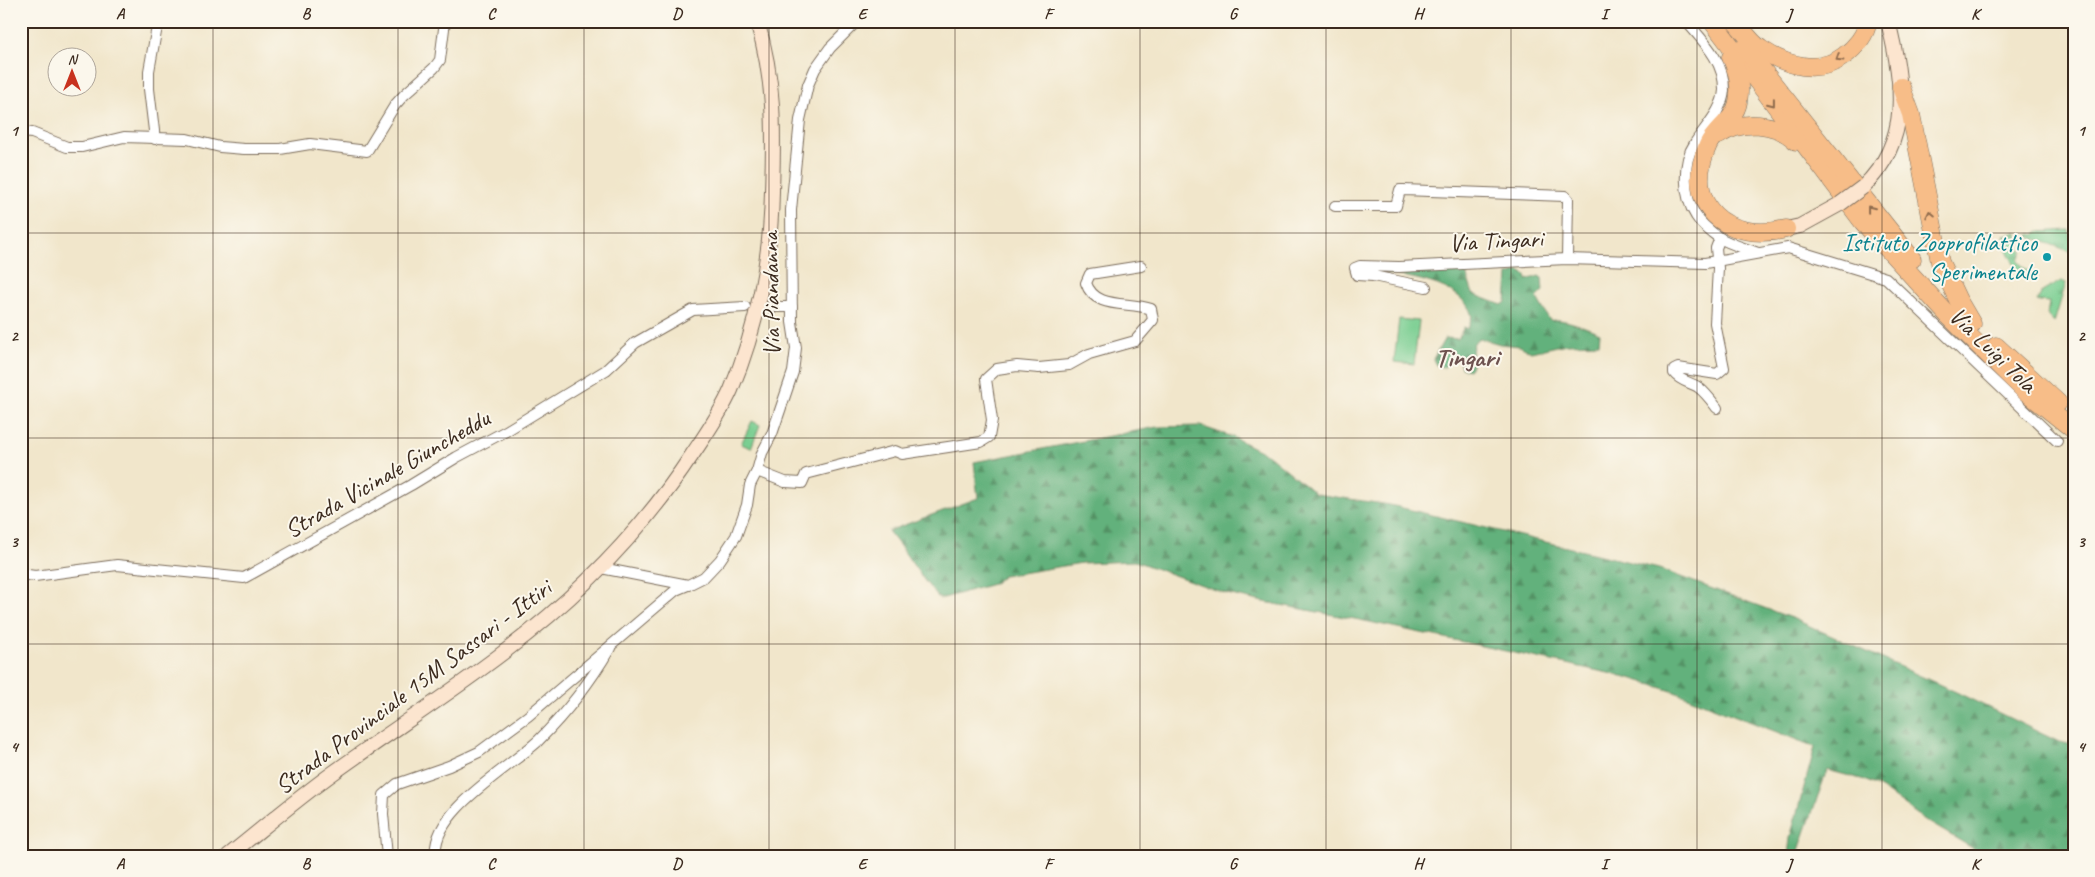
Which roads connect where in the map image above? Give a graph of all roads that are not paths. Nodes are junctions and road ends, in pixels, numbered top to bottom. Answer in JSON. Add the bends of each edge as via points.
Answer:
{"nodes":[{"id":1,"x":158,"y":21,"type":"edge"},
{"id":2,"x":445,"y":21,"type":"edge"},
{"id":3,"x":757,"y":21,"type":"edge"},
{"id":4,"x":857,"y":21,"type":"edge"},
{"id":5,"x":1686,"y":21,"type":"edge"},
{"id":6,"x":1708,"y":21,"type":"edge"},
{"id":7,"x":1712,"y":21,"type":"edge"},
{"id":8,"x":1726,"y":21,"type":"edge"},
{"id":9,"x":1735,"y":21,"type":"edge"},
{"id":10,"x":1868,"y":21,"type":"edge"},
{"id":11,"x":1888,"y":21,"type":"edge"},
{"id":12,"x":1901,"y":87,"type":"junction"},
{"id":13,"x":21,"y":132,"type":"edge"},
{"id":14,"x":155,"y":138,"type":"junction"},
{"id":15,"x":1709,"y":142,"type":"junction"},
{"id":16,"x":1819,"y":164,"type":"junction"},
{"id":17,"x":1335,"y":206,"type":"dead end"},
{"id":18,"x":1786,"y":229,"type":"junction"},
{"id":19,"x":1720,"y":238,"type":"junction"},
{"id":20,"x":1788,"y":248,"type":"junction"},
{"id":21,"x":1758,"y":253,"type":"junction"},
{"id":22,"x":1566,"y":259,"type":"junction"},
{"id":23,"x":1717,"y":262,"type":"junction"},
{"id":24,"x":1141,"y":266,"type":"dead end"},
{"id":25,"x":1426,"y":287,"type":"dead end"},
{"id":26,"x":745,"y":307,"type":"dead end"},
{"id":27,"x":770,"y":307,"type":"dead end"},
{"id":28,"x":792,"y":307,"type":"junction"},
{"id":29,"x":1972,"y":324,"type":"junction"},
{"id":30,"x":1717,"y":408,"type":"dead end"},
{"id":31,"x":2074,"y":418,"type":"edge"},
{"id":32,"x":2074,"y":430,"type":"edge"},
{"id":33,"x":2057,"y":441,"type":"dead end"},
{"id":34,"x":757,"y":471,"type":"junction"},
{"id":35,"x":601,"y":568,"type":"junction"},
{"id":36,"x":21,"y":574,"type":"edge"},
{"id":37,"x":688,"y":585,"type":"junction"},
{"id":38,"x":615,"y":641,"type":"junction"},
{"id":39,"x":228,"y":856,"type":"edge"},
{"id":40,"x":388,"y":856,"type":"edge"},
{"id":41,"x":436,"y":856,"type":"edge"}],
"edges":[{"from":1,"to":14,"type":"street","via":[[149,71]]},
{"from":2,"to":14,"type":"street","via":[[440,60],[395,106],[367,151],[310,144],[280,149],[244,149],[187,139]]},
{"from":3,"to":35,"type":"main road","name":"Strada Provinciale 15M Sassari - Ittiri","via":[[770,68],[774,103],[771,230],[757,309],[742,361],[708,432],[670,489]]},
{"from":4,"to":28,"type":"street","name":"Via Piandanna","via":[[830,48],[815,69],[800,120],[791,210]]},
{"from":5,"to":19,"type":"street","via":[[1714,55],[1722,73],[1724,92],[1714,117],[1693,145],[1686,174],[1695,215]]},
{"from":6,"to":15,"type":"highway","via":[[1738,73],[1739,88],[1738,103],[1732,115]]},
{"from":7,"to":16,"type":"highway","one_way":true},
{"from":29,"to":8,"type":"highway","one_way":true,"via":[[1938,290],[1878,218]]},
{"from":10,"to":9,"type":"highway","one_way":true,"via":[[1855,47],[1835,62],[1809,68],[1783,62],[1760,48]]},
{"from":11,"to":12,"type":"main road"},
{"from":12,"to":18,"type":"main road","bridge":true,"via":[[1895,140],[1882,167],[1840,204],[1800,226]]},
{"from":29,"to":12,"type":"highway","one_way":true,"via":[[1940,262],[1911,114]]},
{"from":13,"to":14,"type":"street","via":[[67,147],[82,147],[124,137]]},
{"from":15,"to":16,"type":"highway","via":[[1730,127],[1749,124],[1771,126],[1789,134]]},
{"from":15,"to":18,"type":"highway","via":[[1698,179],[1705,202],[1718,220],[1742,231]]},
{"from":16,"to":32,"type":"highway","via":[[1862,222],[1947,314],[2025,391]]},
{"from":17,"to":22,"type":"street","via":[[1396,206],[1400,190],[1565,196],[1568,199]]},
{"from":18,"to":20,"type":"street"},
{"from":19,"to":21,"type":"street"},
{"from":19,"to":23,"type":"street","via":[[1716,248]]},
{"from":20,"to":21,"type":"street","name":"Via Tingari"},
{"from":20,"to":33,"type":"street","name":"Via Luigi Tola","via":[[1886,278]]},
{"from":21,"to":23,"type":"street","name":"Via Tingari"},
{"from":22,"to":23,"type":"street","name":"Via Tingari"},
{"from":22,"to":25,"type":"street","name":"Via Tingari","via":[[1356,268],[1357,274]]},
{"from":23,"to":30,"type":"street","via":[[1715,323],[1724,368],[1717,374],[1678,368],[1674,373],[1678,379],[1709,396]]},
{"from":24,"to":34,"type":"street","via":[[1090,274],[1086,282],[1089,291],[1101,301],[1150,309],[1153,320],[1146,330],[1135,341],[1089,354],[1068,366],[997,369],[986,379],[992,420],[989,437],[981,442],[902,454],[895,451],[806,474],[802,483],[785,482]]},
{"from":26,"to":36,"type":"street","name":"Strada Vicinale Giuncheddu","via":[[693,310],[635,343],[606,370],[506,431],[244,578],[118,565],[35,576]]},
{"from":27,"to":28,"type":"street"},
{"from":28,"to":34,"type":"street","name":"Via Piandanna","via":[[796,348],[793,372]]},
{"from":29,"to":31,"type":"highway"},
{"from":34,"to":37,"type":"street","name":"Via Piandanna","via":[[736,536],[704,577]]},
{"from":35,"to":37,"type":"street"},
{"from":35,"to":39,"type":"main road","name":"Strada Provinciale 15M Sassari - Ittiri","via":[[506,651],[331,775]]},
{"from":37,"to":38,"type":"street","name":"Via Piandanna","via":[[676,590]]},
{"from":38,"to":40,"type":"street","name":"Via Piandanna","via":[[528,716],[479,752],[397,784],[384,795]]},
{"from":38,"to":41,"type":"street","via":[[599,668],[558,719],[537,741],[454,810],[440,828],[434,846]]}]}
